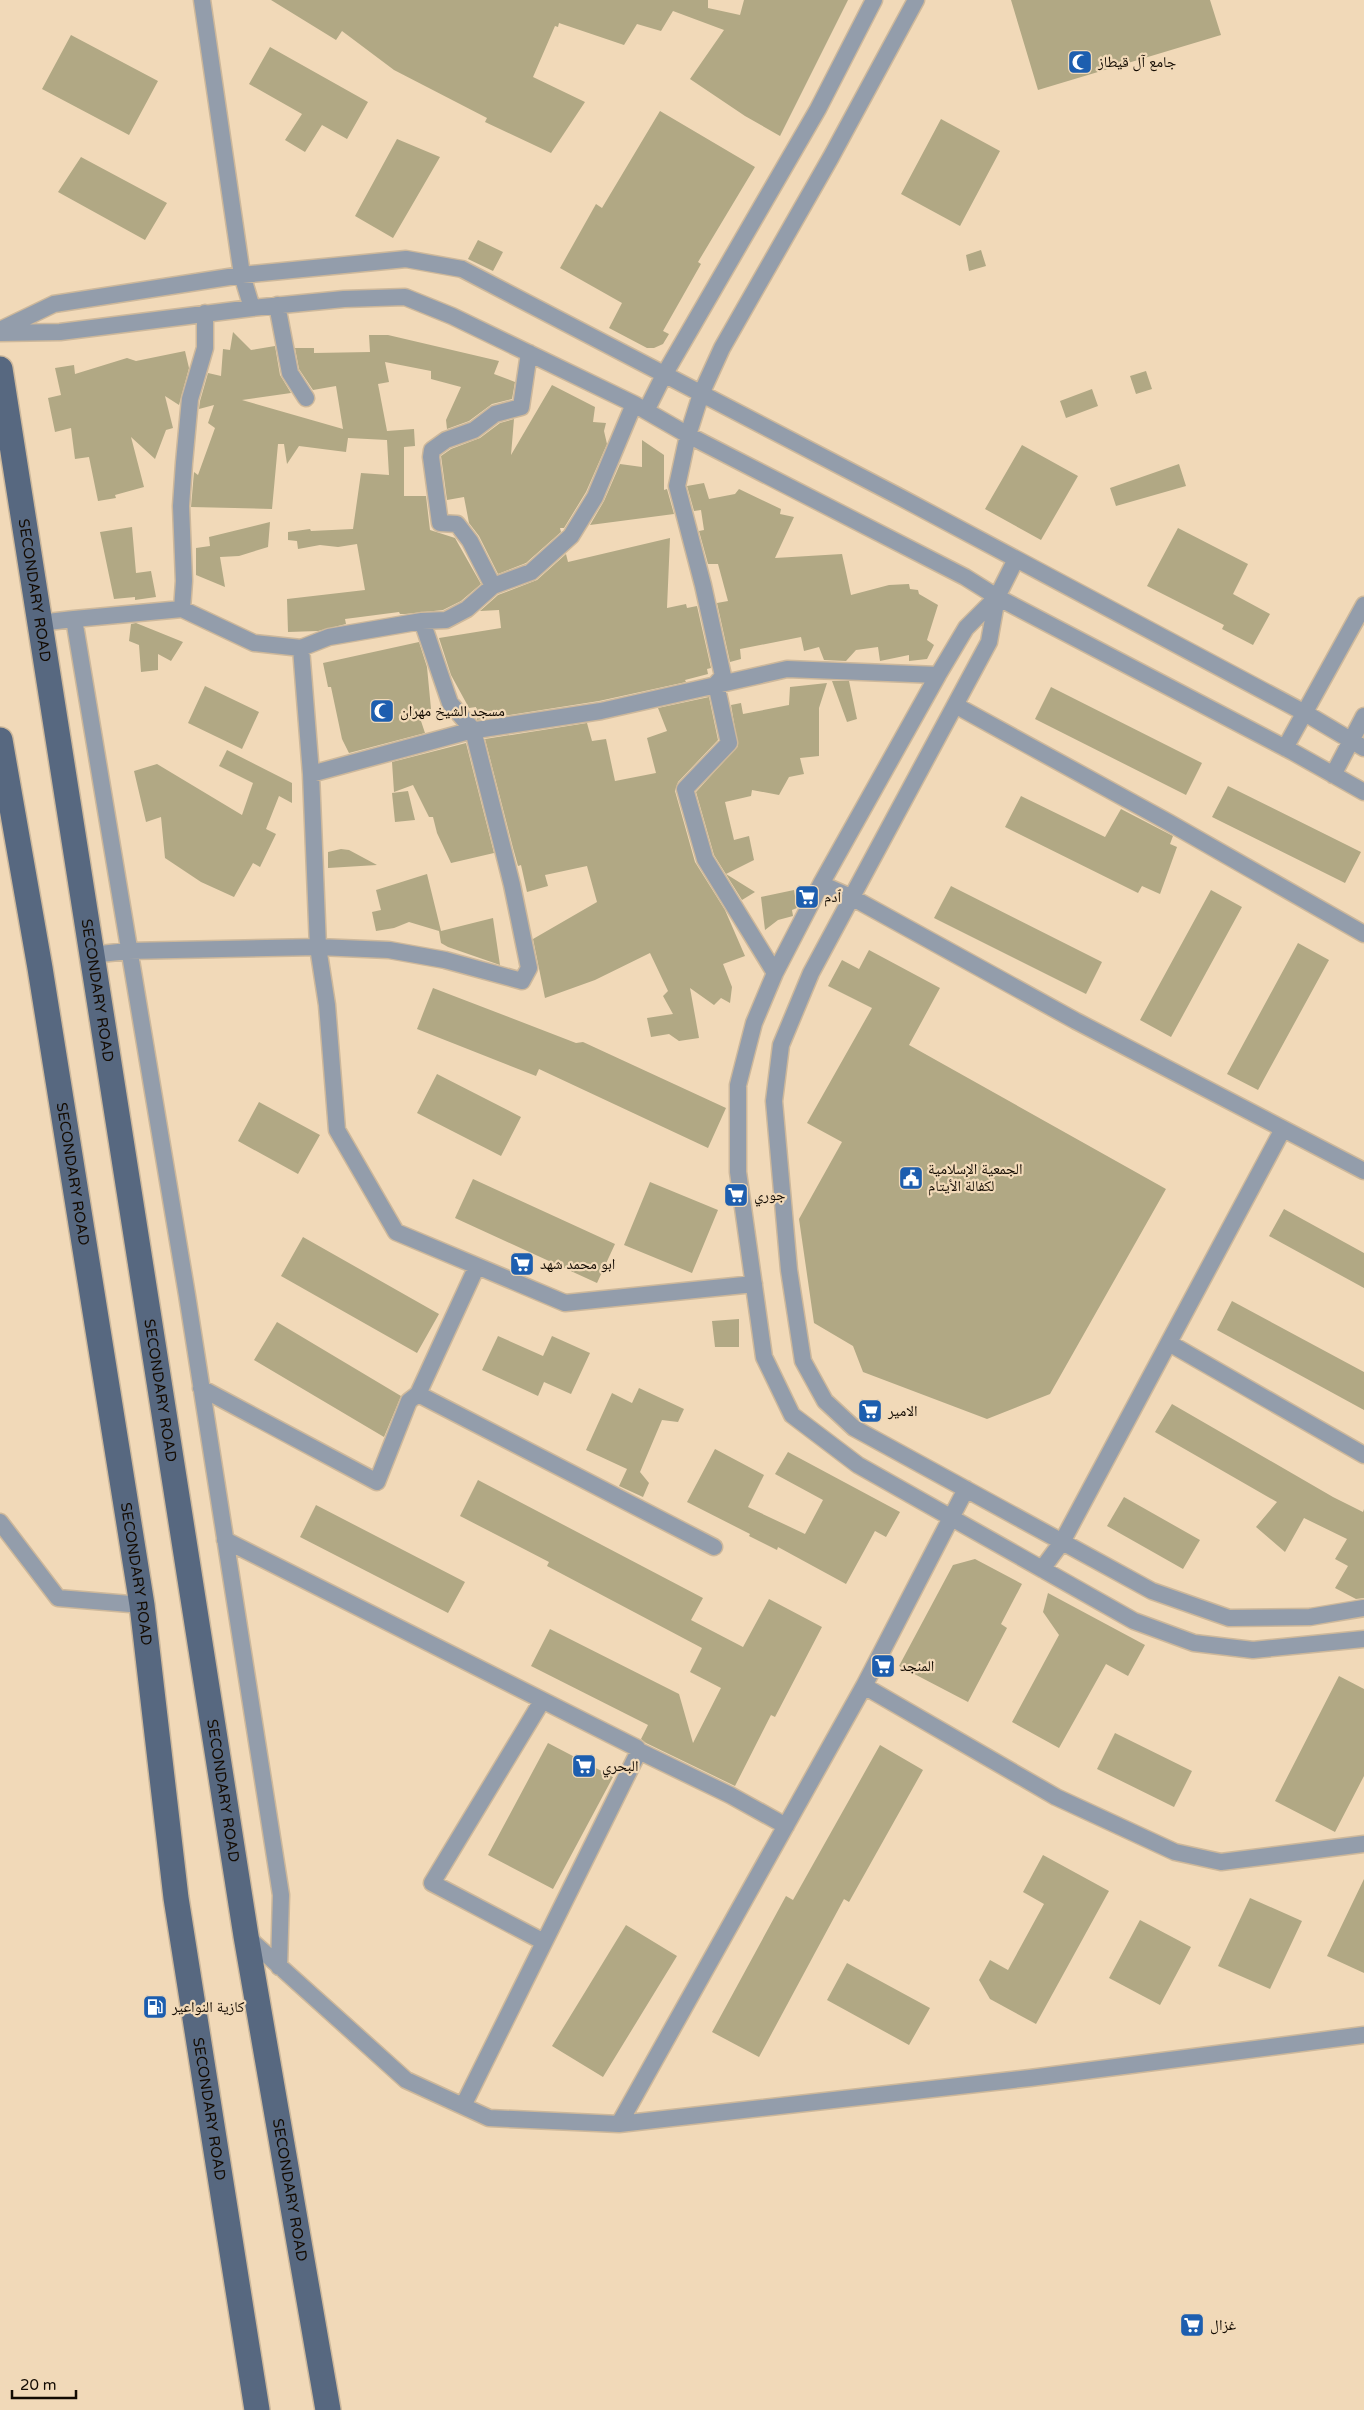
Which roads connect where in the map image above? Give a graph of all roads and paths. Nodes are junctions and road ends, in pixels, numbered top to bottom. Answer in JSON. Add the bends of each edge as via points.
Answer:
{"nodes":[{"id":1,"x":202,"y":0,"type":"edge"},
{"id":2,"x":874,"y":0,"type":"edge"},
{"id":3,"x":916,"y":0,"type":"edge"},
{"id":4,"x":242,"y":275,"type":"junction"},
{"id":5,"x":278,"y":305,"type":"junction"},
{"id":6,"x":252,"y":308,"type":"junction"},
{"id":7,"x":205,"y":313,"type":"junction"},
{"id":8,"x":0,"y":331,"type":"edge"},
{"id":9,"x":529,"y":353,"type":"junction"},
{"id":10,"x":0,"y":369,"type":"edge"},
{"id":11,"x":664,"y":375,"type":"junction"},
{"id":12,"x":701,"y":394,"type":"junction"},
{"id":13,"x":306,"y":398,"type":"dead end"},
{"id":14,"x":640,"y":408,"type":"junction"},
{"id":15,"x":688,"y":435,"type":"junction"},
{"id":16,"x":1016,"y":560,"type":"junction"},
{"id":17,"x":493,"y":586,"type":"junction"},
{"id":18,"x":997,"y":596,"type":"junction"},
{"id":19,"x":1364,"y":605,"type":"edge"},
{"id":20,"x":182,"y":609,"type":"junction"},
{"id":21,"x":74,"y":619,"type":"junction"},
{"id":22,"x":422,"y":621,"type":"junction"},
{"id":23,"x":38,"y":623,"type":"junction"},
{"id":24,"x":301,"y":648,"type":"junction"},
{"id":25,"x":938,"y":675,"type":"junction"},
{"id":26,"x":716,"y":684,"type":"junction"},
{"id":27,"x":956,"y":705,"type":"junction"},
{"id":28,"x":1305,"y":713,"type":"junction"},
{"id":29,"x":1364,"y":716,"type":"edge"},
{"id":30,"x":473,"y":730,"type":"junction"},
{"id":31,"x":0,"y":740,"type":"edge"},
{"id":32,"x":1357,"y":745,"type":"edge"},
{"id":33,"x":1285,"y":748,"type":"junction"},
{"id":34,"x":311,"y":774,"type":"junction"},
{"id":35,"x":1333,"y":775,"type":"junction"},
{"id":36,"x":1364,"y":792,"type":"edge"},
{"id":37,"x":820,"y":884,"type":"junction"},
{"id":38,"x":853,"y":898,"type":"junction"},
{"id":39,"x":1364,"y":934,"type":"edge"},
{"id":40,"x":318,"y":947,"type":"junction"},
{"id":41,"x":128,"y":950,"type":"junction"},
{"id":42,"x":91,"y":955,"type":"junction"},
{"id":43,"x":775,"y":973,"type":"junction"},
{"id":44,"x":1283,"y":1129,"type":"junction"},
{"id":45,"x":1364,"y":1171,"type":"edge"},
{"id":46,"x":477,"y":1266,"type":"junction"},
{"id":47,"x":754,"y":1284,"type":"junction"},
{"id":48,"x":1169,"y":1343,"type":"junction"},
{"id":49,"x":201,"y":1388,"type":"junction"},
{"id":50,"x":418,"y":1394,"type":"junction"},
{"id":51,"x":1364,"y":1455,"type":"edge"},
{"id":52,"x":966,"y":1489,"type":"junction"},
{"id":53,"x":951,"y":1518,"type":"junction"},
{"id":54,"x":0,"y":1522,"type":"edge"},
{"id":55,"x":225,"y":1540,"type":"junction"},
{"id":56,"x":1062,"y":1542,"type":"junction"},
{"id":57,"x":714,"y":1547,"type":"dead end"},
{"id":58,"x":1042,"y":1569,"type":"junction"},
{"id":59,"x":142,"y":1605,"type":"junction"},
{"id":60,"x":1364,"y":1608,"type":"edge"},
{"id":61,"x":1364,"y":1638,"type":"edge"},
{"id":62,"x":864,"y":1686,"type":"junction"},
{"id":63,"x":542,"y":1701,"type":"junction"},
{"id":64,"x":639,"y":1751,"type":"junction"},
{"id":65,"x":786,"y":1826,"type":"junction"},
{"id":66,"x":1364,"y":1844,"type":"edge"},
{"id":67,"x":246,"y":1936,"type":"junction"},
{"id":68,"x":544,"y":1942,"type":"junction"},
{"id":69,"x":279,"y":1967,"type":"junction"},
{"id":70,"x":1364,"y":2035,"type":"edge"},
{"id":71,"x":462,"y":2106,"type":"junction"},
{"id":72,"x":619,"y":2124,"type":"junction"},
{"id":73,"x":257,"y":2410,"type":"edge"},
{"id":74,"x":328,"y":2410,"type":"edge"}],
"edges":[{"from":1,"to":4,"type":"street"},
{"from":2,"to":11,"type":"street","via":[[818,108]]},
{"from":3,"to":12,"type":"street","via":[[722,348]]},
{"from":4,"to":6,"type":"street"},
{"from":4,"to":8,"type":"street","via":[[54,304]]},
{"from":4,"to":11,"type":"street","via":[[406,259],[462,269]]},
{"from":5,"to":6,"type":"street"},
{"from":5,"to":9,"type":"street","via":[[405,297]]},
{"from":5,"to":13,"type":"street","via":[[290,373]]},
{"from":6,"to":7,"type":"street"},
{"from":7,"to":8,"type":"street","via":[[60,332]]},
{"from":7,"to":20,"type":"street","via":[[205,348],[190,399],[184,463]]},
{"from":9,"to":14,"type":"street"},
{"from":9,"to":17,"type":"street","via":[[520,407],[495,414],[474,430],[446,440],[432,450],[440,522],[457,524],[470,541]]},
{"from":10,"to":23,"type":"main road","name":"SECONDARY ROAD"},
{"from":11,"to":12,"type":"street"},
{"from":11,"to":14,"type":"street"},
{"from":12,"to":15,"type":"street"},
{"from":12,"to":16,"type":"street"},
{"from":14,"to":15,"type":"street"},
{"from":14,"to":17,"type":"street","via":[[595,498],[571,536],[531,572]]},
{"from":15,"to":18,"type":"street"},
{"from":15,"to":26,"type":"street","via":[[677,486],[723,676]]},
{"from":16,"to":18,"type":"street"},
{"from":16,"to":28,"type":"street"},
{"from":17,"to":22,"type":"street","via":[[467,609],[446,620]]},
{"from":18,"to":25,"type":"street","via":[[966,628]]},
{"from":18,"to":27,"type":"street","via":[[989,642]]},
{"from":18,"to":33,"type":"street"},
{"from":19,"to":28,"type":"street"},
{"from":20,"to":21,"type":"street"},
{"from":20,"to":24,"type":"street","via":[[254,643]]},
{"from":21,"to":23,"type":"street"},
{"from":21,"to":41,"type":"street"},
{"from":22,"to":24,"type":"street","via":[[329,637]]},
{"from":22,"to":30,"type":"street","via":[[450,703]]},
{"from":23,"to":42,"type":"main road","name":"SECONDARY ROAD"},
{"from":24,"to":34,"type":"street"},
{"from":25,"to":26,"type":"street","via":[[787,669]]},
{"from":25,"to":37,"type":"street"},
{"from":26,"to":30,"type":"street","via":[[601,711]]},
{"from":26,"to":43,"type":"street","via":[[728,743],[685,788],[705,859]]},
{"from":27,"to":38,"type":"street"},
{"from":27,"to":39,"type":"street"},
{"from":28,"to":32,"type":"street"},
{"from":28,"to":33,"type":"street"},
{"from":29,"to":32,"type":"street"},
{"from":30,"to":34,"type":"street"},
{"from":30,"to":40,"type":"street","via":[[529,968],[522,982],[445,960],[389,950]]},
{"from":31,"to":59,"type":"main road","name":"SECONDARY ROAD","via":[[40,968]]},
{"from":32,"to":35,"type":"street"},
{"from":33,"to":35,"type":"street"},
{"from":34,"to":40,"type":"street"},
{"from":35,"to":36,"type":"street"},
{"from":37,"to":38,"type":"street"},
{"from":37,"to":43,"type":"street"},
{"from":38,"to":44,"type":"street","via":[[1076,1021]]},
{"from":38,"to":52,"type":"street","via":[[811,973],[781,1045],[774,1102],[789,1270],[803,1361],[826,1400],[854,1428]]},
{"from":40,"to":41,"type":"street"},
{"from":40,"to":46,"type":"street","via":[[327,1005],[337,1130],[396,1232]]},
{"from":41,"to":42,"type":"street"},
{"from":41,"to":49,"type":"street"},
{"from":42,"to":67,"type":"main road","name":"SECONDARY ROAD"},
{"from":43,"to":47,"type":"street","via":[[754,1023],[738,1085],[738,1172]]},
{"from":44,"to":45,"type":"street"},
{"from":44,"to":48,"type":"street"},
{"from":46,"to":47,"type":"street","via":[[565,1303]]},
{"from":46,"to":50,"type":"street"},
{"from":47,"to":53,"type":"street","via":[[764,1357],[792,1415],[858,1465]]},
{"from":48,"to":51,"type":"street"},
{"from":48,"to":56,"type":"street"},
{"from":49,"to":50,"type":"street","via":[[377,1482],[409,1401]]},
{"from":49,"to":55,"type":"street"},
{"from":50,"to":57,"type":"street"},
{"from":52,"to":53,"type":"street"},
{"from":52,"to":56,"type":"street"},
{"from":53,"to":58,"type":"street"},
{"from":53,"to":62,"type":"street"},
{"from":54,"to":59,"type":"street","via":[[58,1598]]},
{"from":55,"to":63,"type":"street"},
{"from":55,"to":69,"type":"street","via":[[281,1895]]},
{"from":56,"to":58,"type":"street"},
{"from":56,"to":60,"type":"street","via":[[1152,1592],[1229,1618],[1310,1616]]},
{"from":58,"to":61,"type":"street","via":[[1134,1621],[1194,1642],[1253,1650]]},
{"from":59,"to":73,"type":"main road","name":"SECONDARY ROAD","via":[[176,1898]]},
{"from":62,"to":65,"type":"street"},
{"from":62,"to":66,"type":"street","via":[[1056,1797],[1175,1852],[1221,1862]]},
{"from":63,"to":64,"type":"street"},
{"from":63,"to":68,"type":"street","via":[[432,1883]]},
{"from":64,"to":65,"type":"street"},
{"from":64,"to":68,"type":"street"},
{"from":65,"to":72,"type":"street"},
{"from":67,"to":69,"type":"street"},
{"from":67,"to":74,"type":"main road","name":"SECONDARY ROAD"},
{"from":68,"to":71,"type":"street"},
{"from":69,"to":71,"type":"street","via":[[406,2080]]},
{"from":70,"to":72,"type":"street","via":[[1030,2078]]},
{"from":71,"to":72,"type":"street","via":[[489,2118]]}]}
